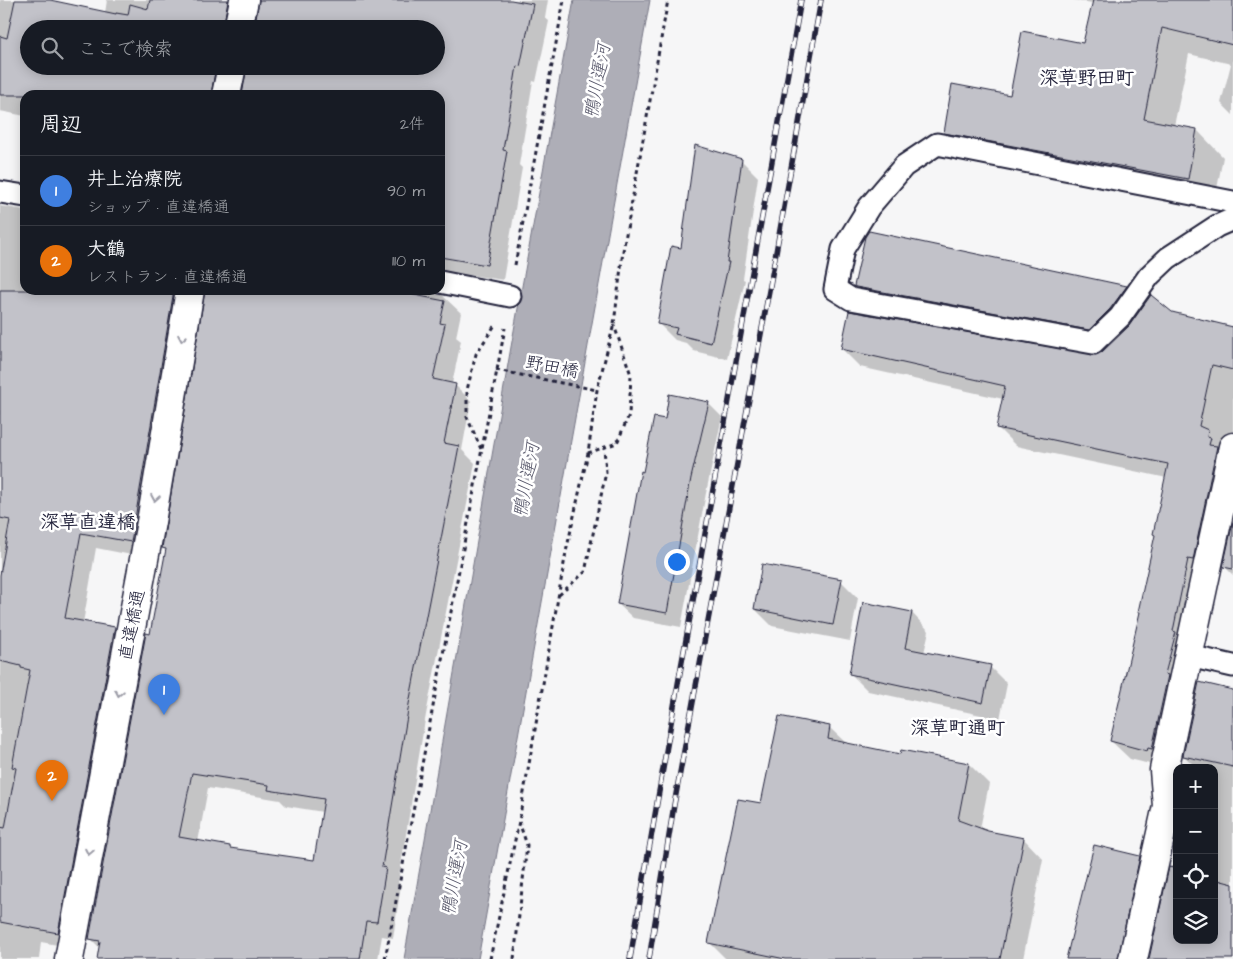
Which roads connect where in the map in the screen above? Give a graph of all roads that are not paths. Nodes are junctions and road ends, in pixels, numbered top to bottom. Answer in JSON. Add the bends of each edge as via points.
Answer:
{"nodes":[{"id":1,"x":244,"y":0,"type":"edge"},
{"id":2,"x":240,"y":20,"type":"edge"},
{"id":3,"x":230,"y":75,"type":"edge"},
{"id":4,"x":227,"y":90,"type":"edge"},
{"id":5,"x":0,"y":192,"type":"edge"},
{"id":6,"x":20,"y":195,"type":"edge"},
{"id":7,"x":1233,"y":202,"type":"edge"},
{"id":8,"x":1233,"y":219,"type":"edge"},
{"id":9,"x":445,"y":284,"type":"edge"},
{"id":10,"x":189,"y":295,"type":"edge"},
{"id":11,"x":509,"y":304,"type":"road end"},
{"id":12,"x":1233,"y":447,"type":"edge"},
{"id":13,"x":1189,"y":656,"type":"junction"},
{"id":14,"x":1233,"y":666,"type":"edge"},
{"id":15,"x":69,"y":959,"type":"edge"},
{"id":16,"x":1133,"y":959,"type":"edge"}],
"edges":[{"from":1,"to":2,"type":"street"},
{"from":3,"to":4,"type":"street"},
{"from":5,"to":6,"type":"lane"},
{"from":7,"to":8,"type":"lane","via":[[937,144],[904,166],[869,207],[843,249],[835,289],[851,299],[1092,343],[1120,317],[1148,276],[1168,258]]},
{"from":9,"to":11,"type":"lane"},
{"from":10,"to":15,"type":"street","name":"直違橋通","one_way":true,"via":[[151,522]]},
{"from":12,"to":13,"type":"street"},
{"from":13,"to":14,"type":"lane"},
{"from":13,"to":16,"type":"street","via":[[1164,770],[1167,806]]}]}
